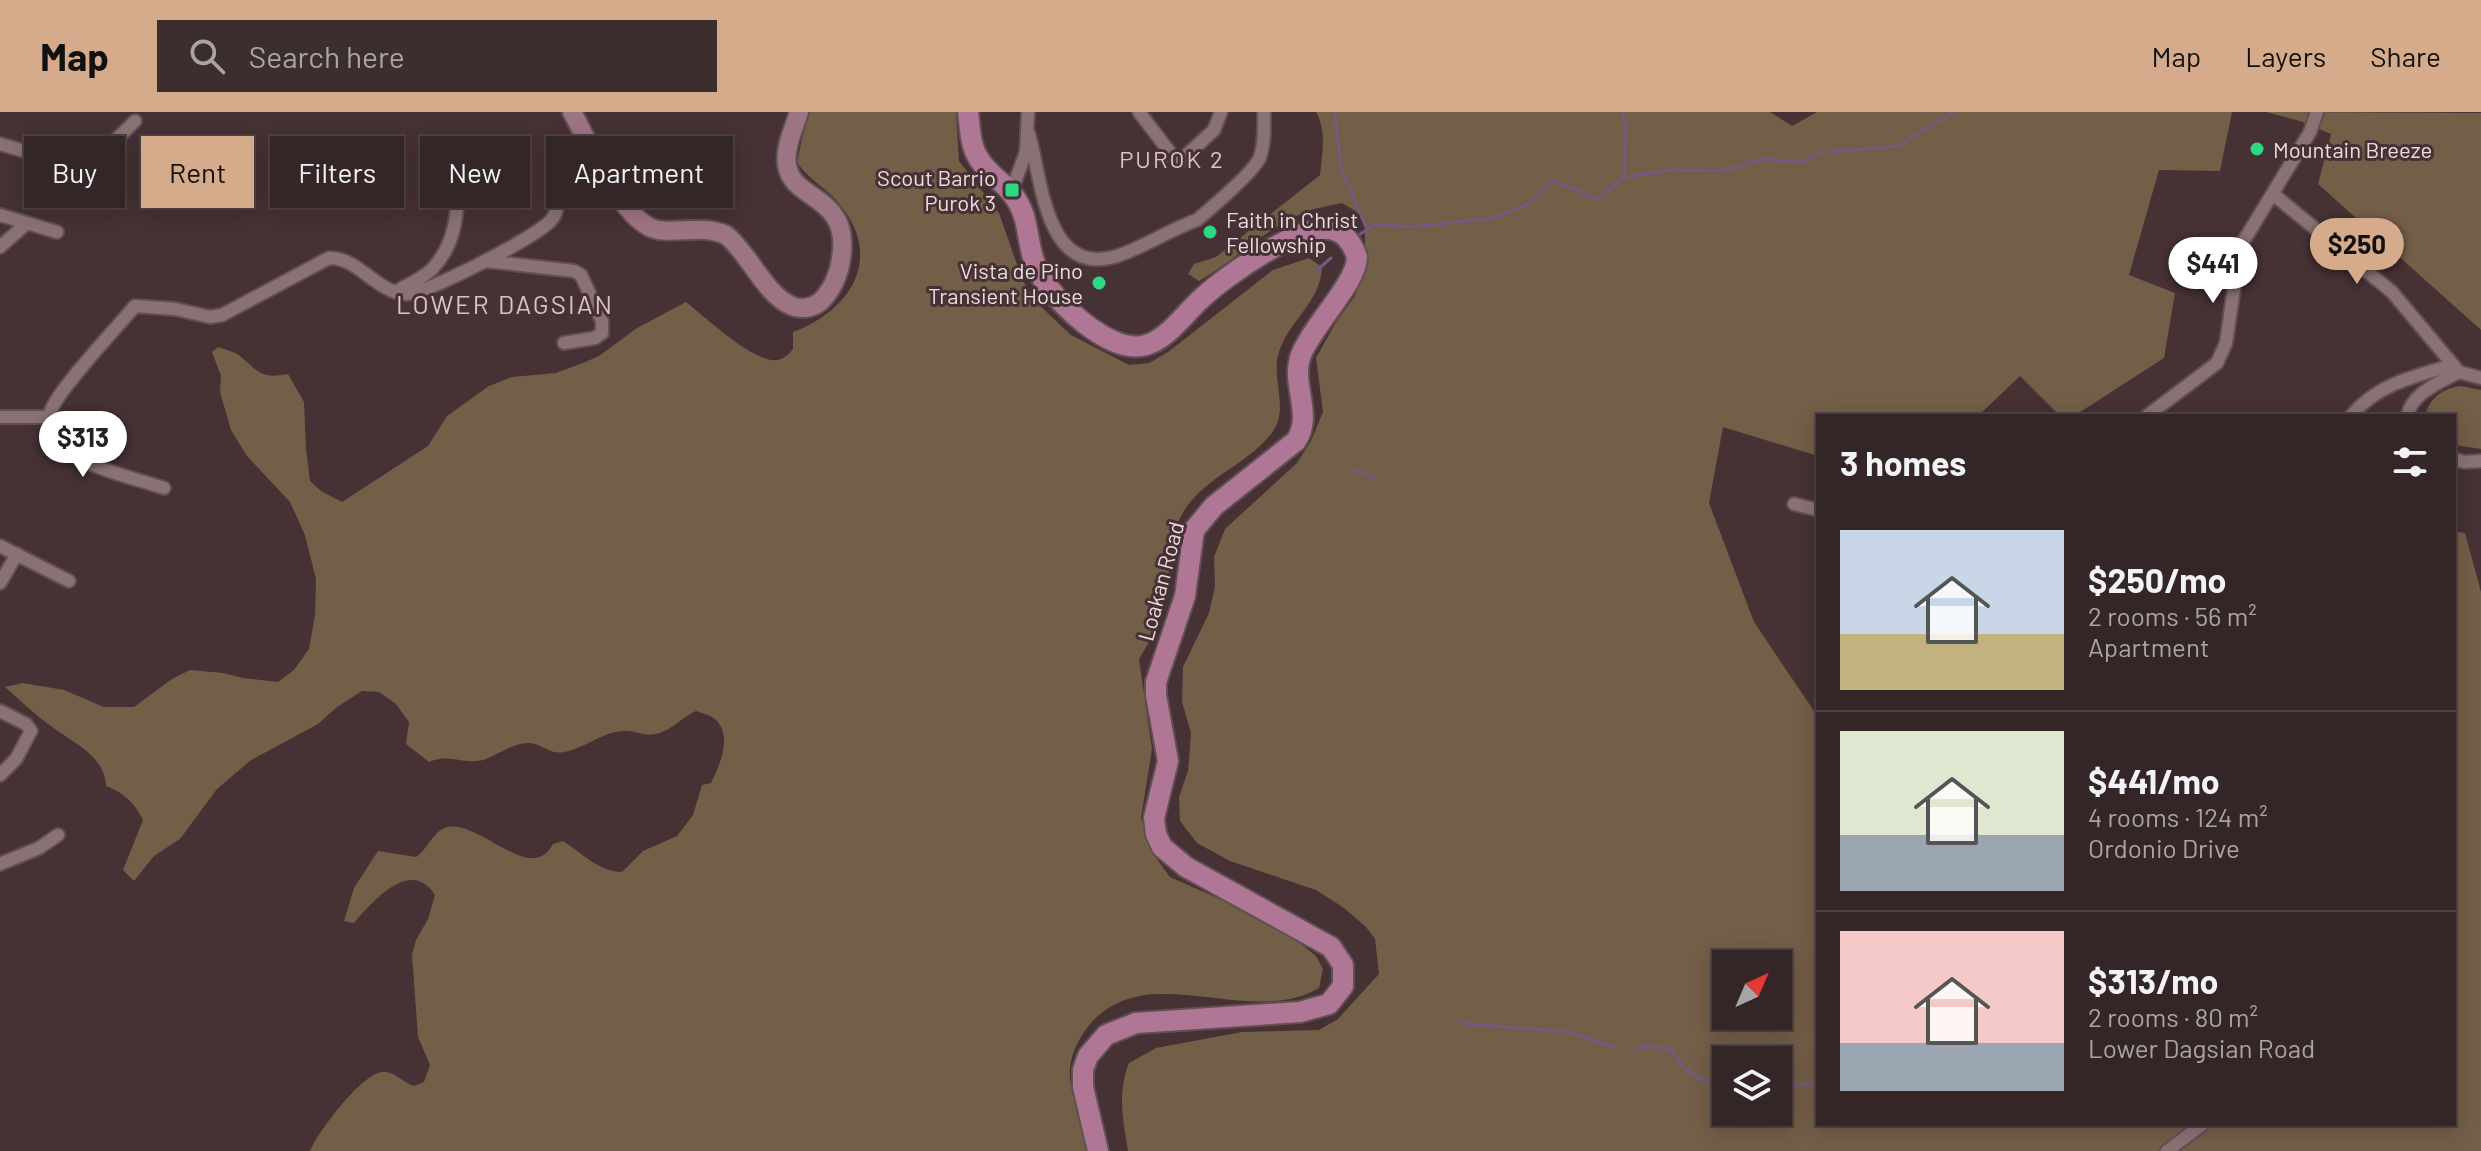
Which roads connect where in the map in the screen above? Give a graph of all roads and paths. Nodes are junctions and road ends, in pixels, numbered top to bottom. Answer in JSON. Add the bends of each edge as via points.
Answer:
{"nodes":[{"id":1,"x":572,"y":112,"type":"edge"},
{"id":2,"x":799,"y":112,"type":"edge"},
{"id":3,"x":968,"y":112,"type":"edge"},
{"id":4,"x":1028,"y":112,"type":"edge"},
{"id":5,"x":1139,"y":112,"type":"edge"},
{"id":6,"x":1221,"y":112,"type":"edge"},
{"id":7,"x":1264,"y":112,"type":"edge"},
{"id":8,"x":2317,"y":112,"type":"edge"},
{"id":9,"x":135,"y":121,"type":"dead end"},
{"id":10,"x":1029,"y":134,"type":"junction"},
{"id":11,"x":584,"y":136,"type":"edge"},
{"id":12,"x":0,"y":144,"type":"edge"},
{"id":13,"x":1012,"y":190,"type":"junction"},
{"id":14,"x":2273,"y":194,"type":"junction"},
{"id":15,"x":457,"y":208,"type":"edge"},
{"id":16,"x":557,"y":208,"type":"edge"},
{"id":17,"x":628,"y":208,"type":"edge"},
{"id":18,"x":0,"y":215,"type":"edge"},
{"id":19,"x":26,"y":224,"type":"junction"},
{"id":20,"x":57,"y":232,"type":"dead end"},
{"id":21,"x":0,"y":247,"type":"edge"},
{"id":22,"x":485,"y":261,"type":"junction"},
{"id":23,"x":395,"y":292,"type":"junction"},
{"id":24,"x":564,"y":343,"type":"dead end"},
{"id":25,"x":2456,"y":369,"type":"junction"},
{"id":26,"x":2481,"y":378,"type":"edge"},
{"id":27,"x":2150,"y":414,"type":"edge"},
{"id":28,"x":2353,"y":414,"type":"edge"},
{"id":29,"x":2407,"y":414,"type":"edge"},
{"id":30,"x":0,"y":417,"type":"edge"},
{"id":31,"x":51,"y":417,"type":"junction"},
{"id":32,"x":2456,"y":460,"type":"edge"},
{"id":33,"x":2481,"y":461,"type":"edge"},
{"id":34,"x":164,"y":488,"type":"dead end"},
{"id":35,"x":1794,"y":504,"type":"dead end"},
{"id":36,"x":1816,"y":510,"type":"edge"},
{"id":37,"x":0,"y":546,"type":"edge"},
{"id":38,"x":17,"y":554,"type":"junction"},
{"id":39,"x":69,"y":581,"type":"dead end"},
{"id":40,"x":0,"y":583,"type":"edge"},
{"id":41,"x":0,"y":711,"type":"edge"},
{"id":42,"x":0,"y":775,"type":"edge"},
{"id":43,"x":58,"y":835,"type":"dead end"},
{"id":44,"x":0,"y":864,"type":"edge"},
{"id":45,"x":2200,"y":1126,"type":"edge"},
{"id":46,"x":1098,"y":1151,"type":"edge"},
{"id":47,"x":2167,"y":1151,"type":"edge"}],
"edges":[{"from":1,"to":11,"type":"street"},
{"from":2,"to":17,"type":"street","via":[[786,156],[788,170],[839,220],[843,246],[836,278],[813,307],[784,302],[726,235],[660,230],[644,225]]},
{"from":3,"to":13,"type":"main road","name":"Loakan Road","via":[[979,160]]},
{"from":4,"to":10,"type":"street"},
{"from":5,"to":6,"type":"street","via":[[1178,163],[1214,130]]},
{"from":7,"to":10,"type":"street","via":[[1258,162],[1207,212],[1105,259],[1083,258],[1059,241]]},
{"from":8,"to":14,"type":"street"},
{"from":9,"to":12,"type":"street","via":[[95,157],[78,164]]},
{"from":10,"to":13,"type":"street"},
{"from":13,"to":46,"type":"main road","name":"Loakan Road","via":[[1046,284],[1066,308],[1102,335],[1133,345],[1160,339],[1204,296],[1292,238],[1336,230],[1357,257],[1354,273],[1307,343],[1298,367],[1302,432],[1214,506],[1194,530],[1185,596],[1159,667],[1156,695],[1168,761],[1154,818],[1162,847],[1186,867],[1331,947],[1343,965],[1343,986],[1329,1004],[1300,1012],[1136,1023],[1106,1035],[1083,1070]]},
{"from":14,"to":25,"type":"street","via":[[2392,292]]},
{"from":14,"to":27,"type":"street","via":[[2239,254],[2226,343],[2217,363]]},
{"from":15,"to":23,"type":"street","via":[[444,254],[432,270]]},
{"from":16,"to":22,"type":"street","via":[[549,223]]},
{"from":18,"to":19,"type":"street"},
{"from":19,"to":20,"type":"street"},
{"from":19,"to":21,"type":"street"},
{"from":22,"to":23,"type":"street","via":[[411,294]]},
{"from":22,"to":24,"type":"street","via":[[581,275],[602,321],[602,333]]},
{"from":23,"to":31,"type":"street","via":[[343,260],[329,258],[222,315],[135,306],[70,384]]},
{"from":25,"to":26,"type":"street"},
{"from":25,"to":28,"type":"street","via":[[2388,386]]},
{"from":25,"to":29,"type":"street","via":[[2424,392]]},
{"from":30,"to":31,"type":"street"},
{"from":31,"to":34,"type":"street","via":[[60,442],[74,455]]},
{"from":32,"to":33,"type":"street"},
{"from":35,"to":36,"type":"street"},
{"from":37,"to":38,"type":"street"},
{"from":38,"to":39,"type":"street"},
{"from":38,"to":40,"type":"street"},
{"from":41,"to":42,"type":"street","via":[[31,731]]},
{"from":43,"to":44,"type":"street"},
{"from":45,"to":47,"type":"street"}]}
